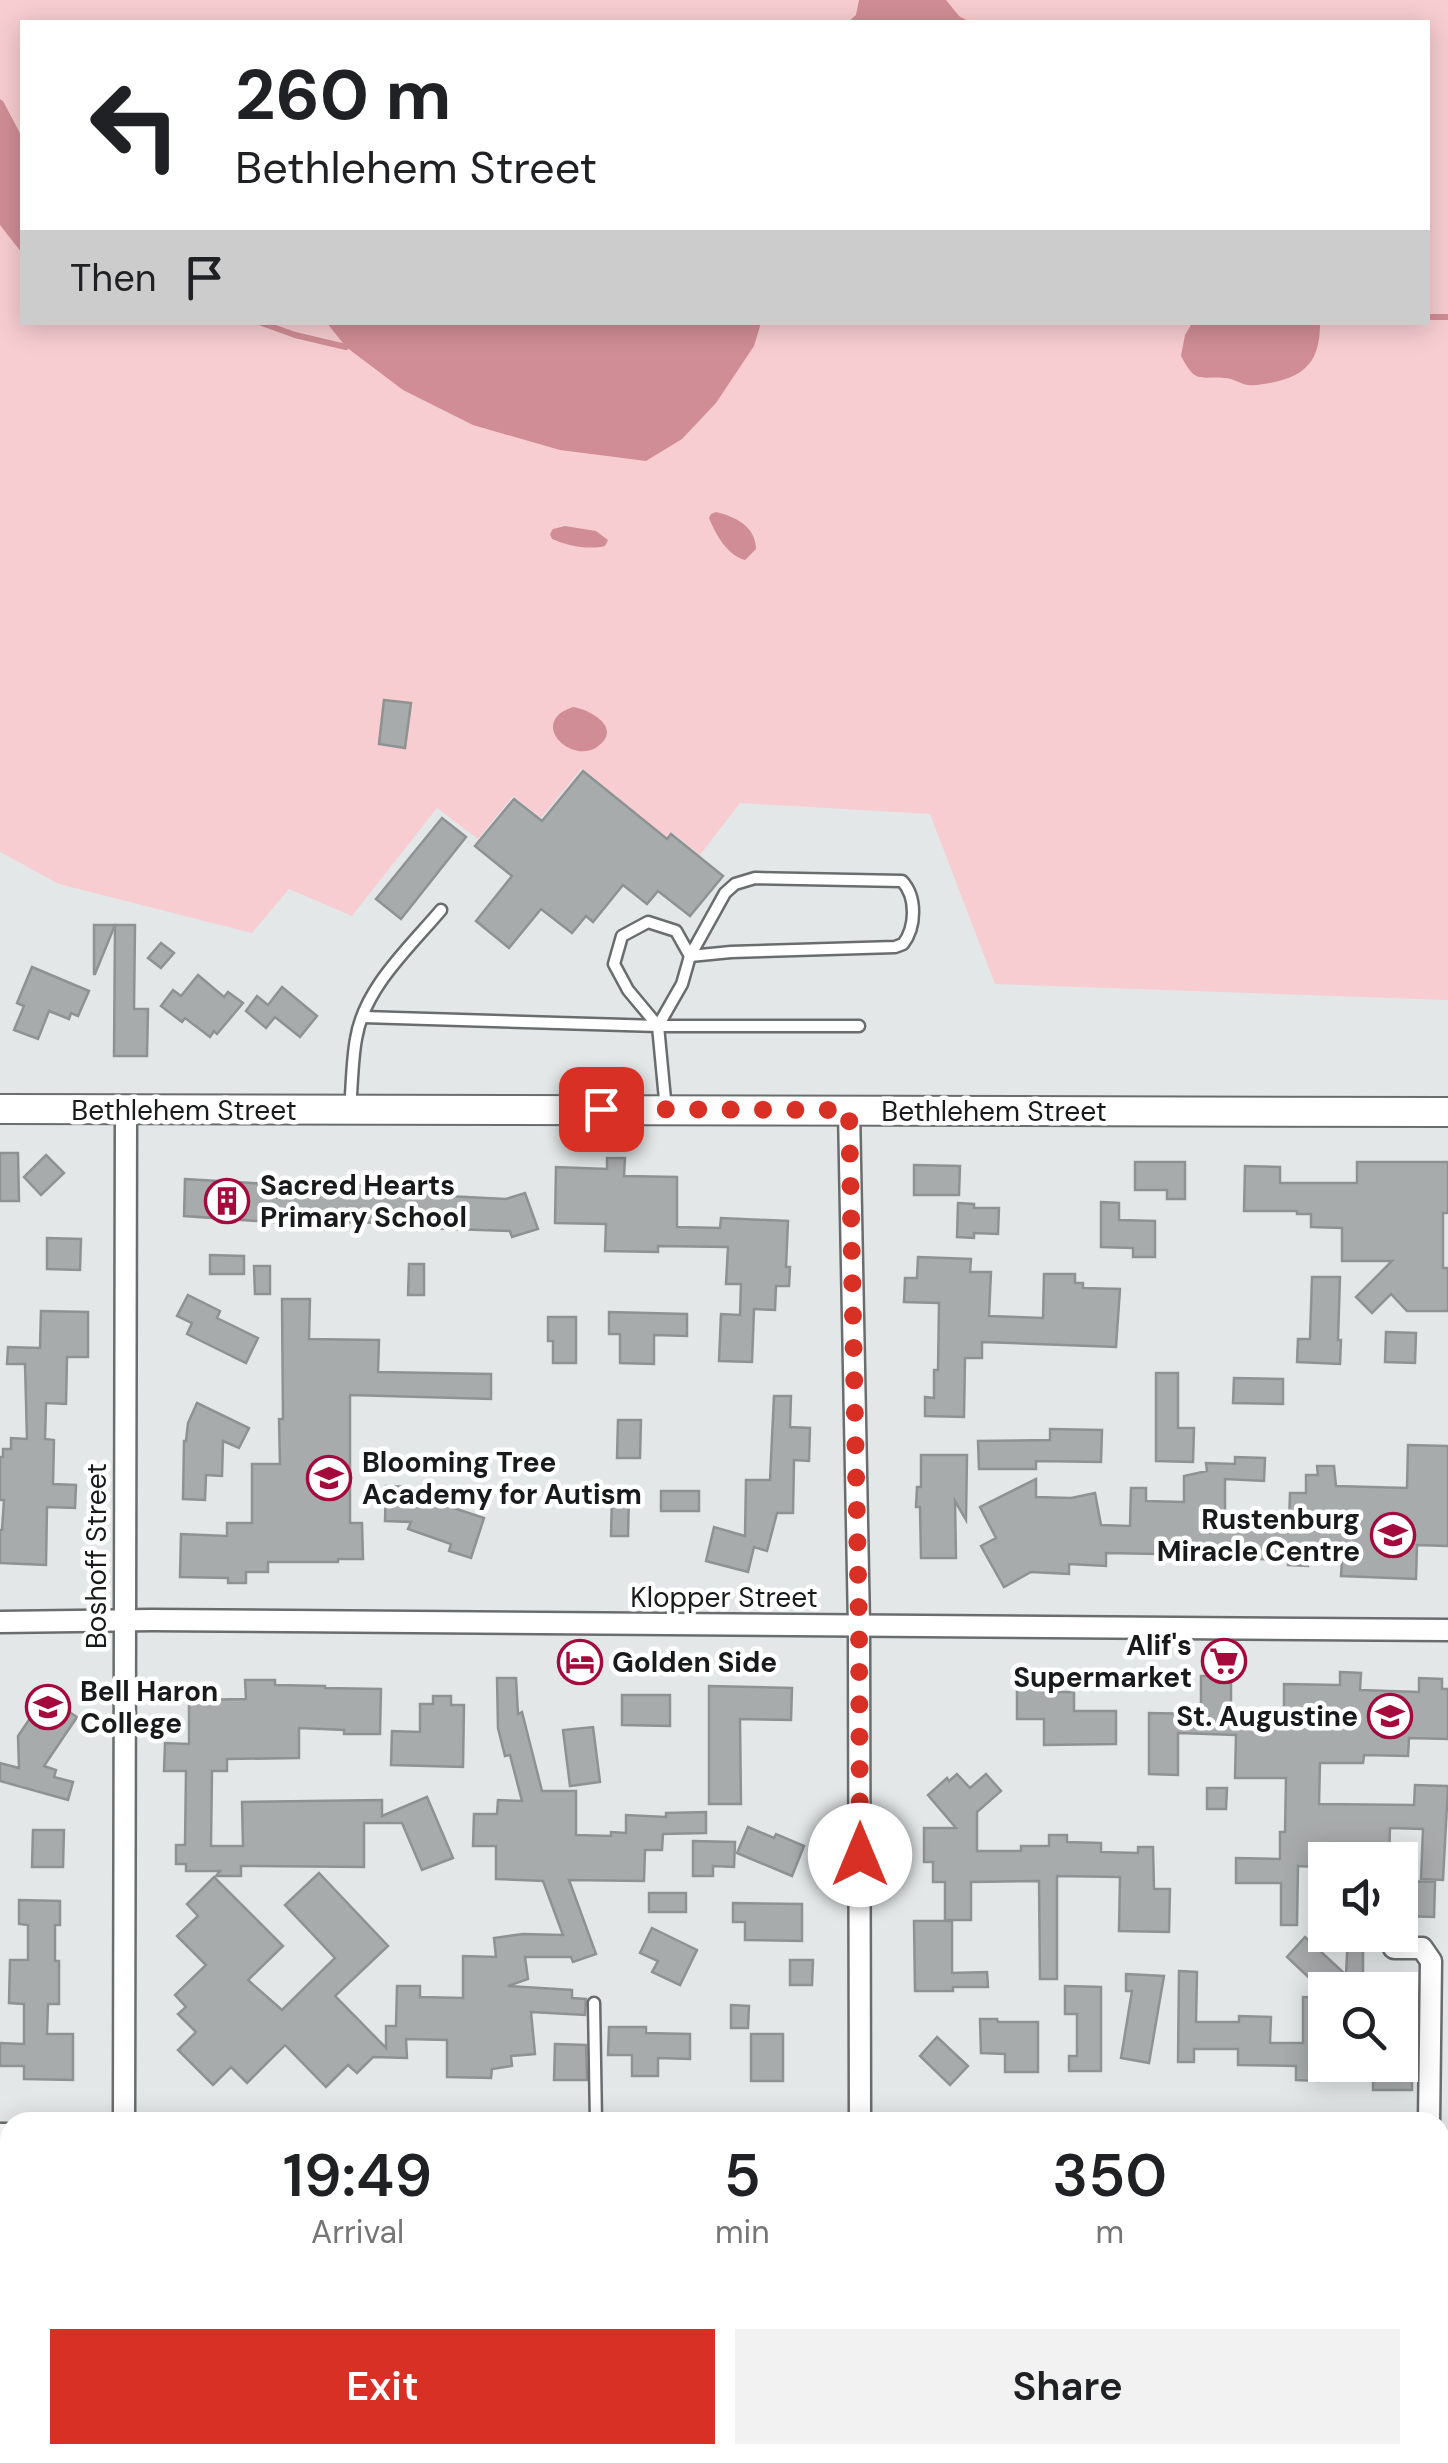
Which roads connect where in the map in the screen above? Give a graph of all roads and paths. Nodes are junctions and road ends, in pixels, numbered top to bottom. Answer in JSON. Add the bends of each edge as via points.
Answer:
{"nodes":[{"id":1,"x":441,"y":910,"type":"dead end"},
{"id":2,"x":690,"y":956,"type":"junction"},
{"id":3,"x":363,"y":1017,"type":"junction"},
{"id":4,"x":658,"y":1026,"type":"junction"},
{"id":5,"x":860,"y":1026,"type":"dead end"},
{"id":6,"x":0,"y":1109,"type":"edge"},
{"id":7,"x":126,"y":1110,"type":"junction"},
{"id":8,"x":350,"y":1110,"type":"junction"},
{"id":9,"x":666,"y":1110,"type":"junction"},
{"id":10,"x":849,"y":1110,"type":"junction"},
{"id":11,"x":1448,"y":1112,"type":"edge"},
{"id":12,"x":124,"y":1620,"type":"junction"},
{"id":13,"x":0,"y":1622,"type":"edge"},
{"id":14,"x":859,"y":1626,"type":"junction"},
{"id":15,"x":1448,"y":1630,"type":"edge"},
{"id":16,"x":1418,"y":1948,"type":"edge"},
{"id":17,"x":594,"y":2003,"type":"dead end"},
{"id":18,"x":124,"y":2112,"type":"edge"},
{"id":19,"x":596,"y":2112,"type":"edge"},
{"id":20,"x":860,"y":2112,"type":"edge"},
{"id":21,"x":1429,"y":2112,"type":"edge"}],
"edges":[{"from":1,"to":3,"type":"lane","via":[[388,972]]},
{"from":2,"to":2,"type":"lane","via":[[900,946],[913,928],[908,889],[889,879],[754,878],[725,893]]},
{"from":2,"to":4,"type":"lane"},
{"from":2,"to":4,"type":"lane","via":[[676,930],[648,922],[622,936],[614,964]]},
{"from":3,"to":4,"type":"lane"},
{"from":3,"to":8,"type":"lane"},
{"from":4,"to":5,"type":"lane"},
{"from":4,"to":9,"type":"lane"},
{"from":6,"to":7,"type":"main road","name":"Bethlehem Street"},
{"from":7,"to":8,"type":"main road","name":"Bethlehem Street"},
{"from":7,"to":12,"type":"street","name":"Boshoff Street"},
{"from":8,"to":9,"type":"main road","name":"Bethlehem Street"},
{"from":9,"to":10,"type":"main road","name":"Bethlehem Street"},
{"from":10,"to":11,"type":"main road","name":"Bethlehem Street"},
{"from":10,"to":14,"type":"street"},
{"from":12,"to":13,"type":"street","name":"Klopper Street"},
{"from":12,"to":14,"type":"street","name":"Klopper Street"},
{"from":12,"to":18,"type":"street","name":"Boshoff Street"},
{"from":14,"to":15,"type":"street","name":"Klopper Street"},
{"from":14,"to":20,"type":"street"},
{"from":16,"to":21,"type":"street","via":[[1431,1961]]},
{"from":17,"to":19,"type":"lane"}]}
